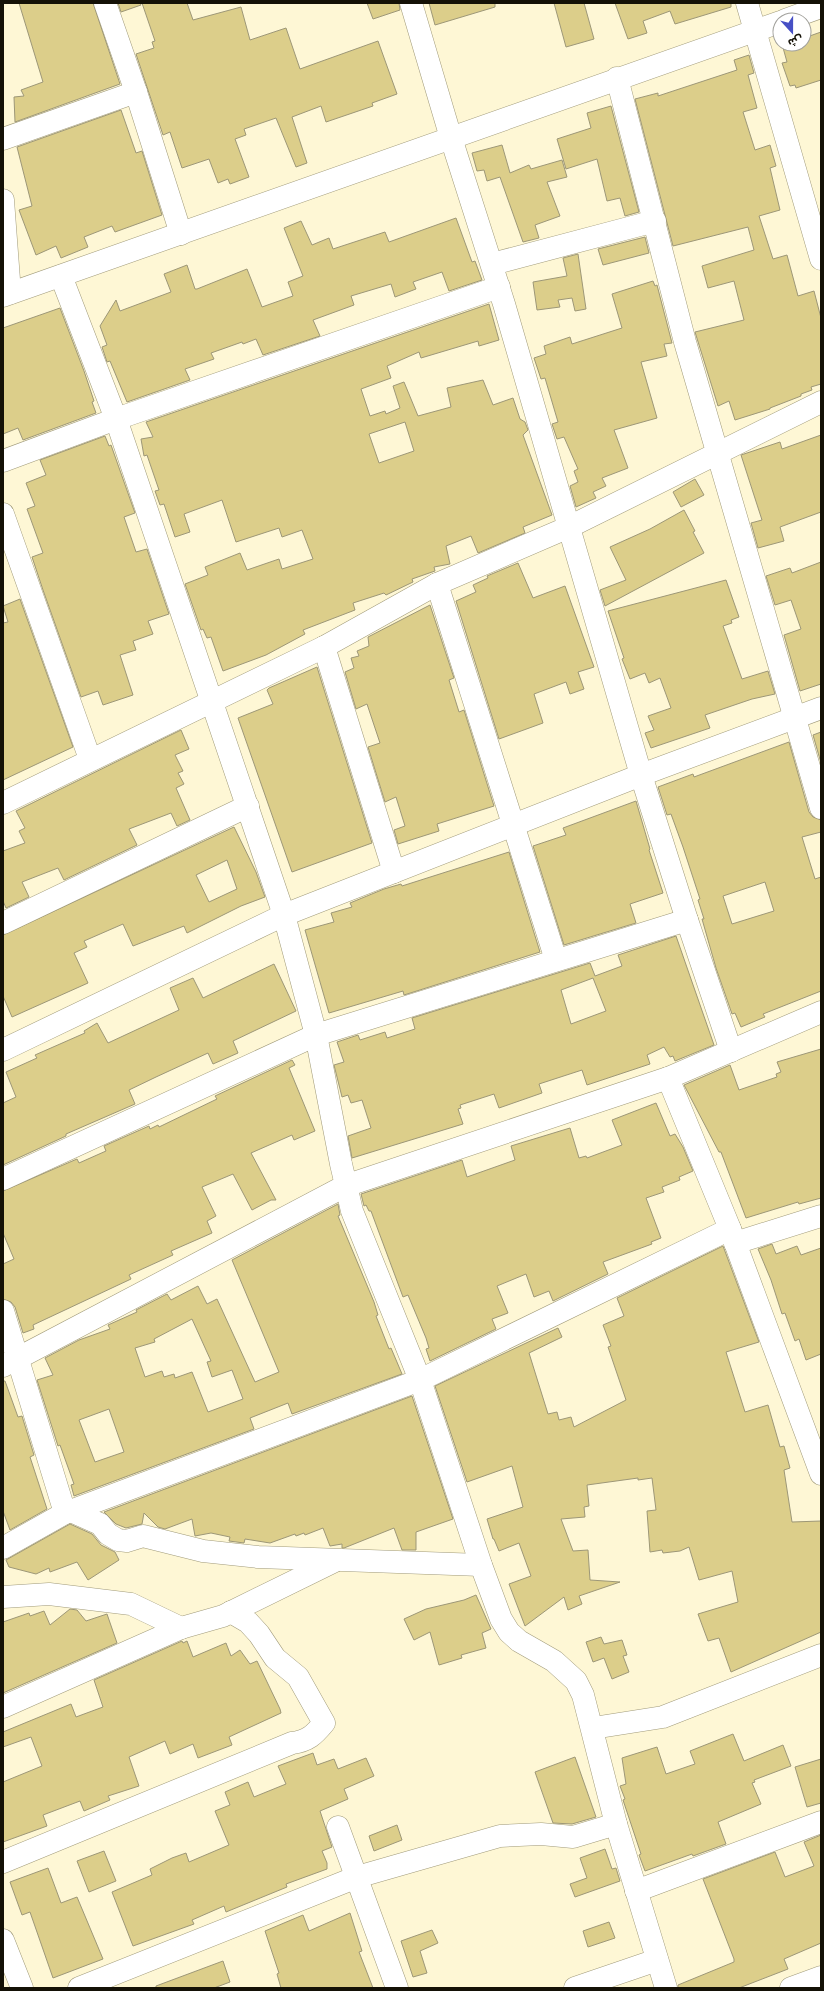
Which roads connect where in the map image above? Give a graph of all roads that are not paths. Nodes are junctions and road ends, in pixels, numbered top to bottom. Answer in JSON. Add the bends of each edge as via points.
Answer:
{"nodes":[{"id":1,"x":105,"y":3,"type":"edge"},
{"id":2,"x":411,"y":3,"type":"edge"},
{"id":3,"x":747,"y":3,"type":"edge"},
{"id":4,"x":821,"y":7,"type":"edge"},
{"id":5,"x":807,"y":12,"type":"edge"},
{"id":6,"x":772,"y":25,"type":"edge"},
{"id":7,"x":755,"y":31,"type":"junction"},
{"id":8,"x":617,"y":78,"type":"junction"},
{"id":9,"x":136,"y":92,"type":"junction"},
{"id":10,"x":450,"y":138,"type":"junction"},
{"id":11,"x":3,"y":139,"type":"edge"},
{"id":12,"x":3,"y":200,"type":"edge"},
{"id":13,"x":655,"y":221,"type":"junction"},
{"id":14,"x":181,"y":234,"type":"junction"},
{"id":15,"x":821,"y":259,"type":"edge"},
{"id":16,"x":492,"y":264,"type":"junction"},
{"id":17,"x":61,"y":276,"type":"junction"},
{"id":18,"x":499,"y":287,"type":"junction"},
{"id":19,"x":7,"y":295,"type":"edge"},
{"id":20,"x":821,"y":402,"type":"edge"},
{"id":21,"x":116,"y":419,"type":"junction"},
{"id":22,"x":718,"y":452,"type":"junction"},
{"id":23,"x":3,"y":461,"type":"edge"},
{"id":24,"x":3,"y":514,"type":"edge"},
{"id":25,"x":570,"y":527,"type":"junction"},
{"id":26,"x":437,"y":584,"type":"junction"},
{"id":27,"x":324,"y":647,"type":"junction"},
{"id":28,"x":212,"y":701,"type":"junction"},
{"id":29,"x":821,"y":708,"type":"edge"},
{"id":30,"x":795,"y":718,"type":"junction"},
{"id":31,"x":90,"y":759,"type":"junction"},
{"id":32,"x":641,"y":775,"type":"junction"},
{"id":33,"x":3,"y":802,"type":"edge"},
{"id":34,"x":248,"y":806,"type":"junction"},
{"id":35,"x":821,"y":808,"type":"edge"},
{"id":36,"x":514,"y":825,"type":"junction"},
{"id":37,"x":394,"y":872,"type":"junction"},
{"id":38,"x":284,"y":915,"type":"junction"},
{"id":39,"x":687,"y":920,"type":"junction"},
{"id":40,"x":3,"y":923,"type":"edge"},
{"id":41,"x":556,"y":960,"type":"junction"},
{"id":42,"x":821,"y":1012,"type":"edge"},
{"id":43,"x":316,"y":1035,"type":"junction"},
{"id":44,"x":3,"y":1050,"type":"edge"},
{"id":45,"x":731,"y":1051,"type":"junction"},
{"id":46,"x":668,"y":1078,"type":"junction"},
{"id":47,"x":3,"y":1179,"type":"edge"},
{"id":48,"x":345,"y":1186,"type":"junction"},
{"id":49,"x":821,"y":1216,"type":"edge"},
{"id":50,"x":733,"y":1236,"type":"junction"},
{"id":51,"x":3,"y":1311,"type":"edge"},
{"id":52,"x":10,"y":1362,"type":"edge"},
{"id":53,"x":420,"y":1380,"type":"junction"},
{"id":54,"x":821,"y":1474,"type":"edge"},
{"id":55,"x":68,"y":1512,"type":"junction"},
{"id":56,"x":3,"y":1548,"type":"edge"},
{"id":57,"x":336,"y":1560,"type":"junction"},
{"id":58,"x":481,"y":1565,"type":"junction"},
{"id":59,"x":3,"y":1597,"type":"edge"},
{"id":60,"x":231,"y":1612,"type":"junction"},
{"id":61,"x":180,"y":1628,"type":"junction"},
{"id":62,"x":821,"y":1655,"type":"edge"},
{"id":63,"x":3,"y":1707,"type":"edge"},
{"id":64,"x":592,"y":1728,"type":"junction"},
{"id":65,"x":821,"y":1822,"type":"edge"},
{"id":66,"x":616,"y":1824,"type":"junction"},
{"id":67,"x":338,"y":1827,"type":"dead end"},
{"id":68,"x":3,"y":1862,"type":"edge"},
{"id":69,"x":357,"y":1877,"type":"junction"},
{"id":70,"x":636,"y":1892,"type":"junction"},
{"id":71,"x":3,"y":1940,"type":"edge"},
{"id":72,"x":657,"y":1960,"type":"junction"},
{"id":73,"x":821,"y":1977,"type":"edge"},
{"id":74,"x":22,"y":1988,"type":"edge"},
{"id":75,"x":79,"y":1988,"type":"edge"},
{"id":76,"x":397,"y":1988,"type":"edge"},
{"id":77,"x":575,"y":1988,"type":"edge"},
{"id":78,"x":666,"y":1988,"type":"edge"},
{"id":79,"x":791,"y":1988,"type":"edge"}],
"edges":[{"from":1,"to":9,"type":"street"},
{"from":2,"to":10,"type":"street"},
{"from":3,"to":7,"type":"street"},
{"from":4,"to":5,"type":"street"},
{"from":6,"to":7,"type":"street"},
{"from":7,"to":8,"type":"street"},
{"from":7,"to":15,"type":"street"},
{"from":8,"to":10,"type":"street"},
{"from":8,"to":13,"type":"street"},
{"from":9,"to":11,"type":"street"},
{"from":9,"to":14,"type":"street"},
{"from":10,"to":14,"type":"street"},
{"from":10,"to":16,"type":"street"},
{"from":12,"to":19,"type":"street"},
{"from":13,"to":16,"type":"street"},
{"from":13,"to":22,"type":"street","via":[[685,342]]},
{"from":14,"to":17,"type":"street"},
{"from":16,"to":18,"type":"street"},
{"from":17,"to":19,"type":"street"},
{"from":17,"to":21,"type":"street"},
{"from":18,"to":21,"type":"street"},
{"from":18,"to":25,"type":"street"},
{"from":20,"to":22,"type":"street"},
{"from":21,"to":23,"type":"street"},
{"from":21,"to":28,"type":"street"},
{"from":22,"to":25,"type":"street"},
{"from":22,"to":30,"type":"street"},
{"from":24,"to":31,"type":"street"},
{"from":25,"to":26,"type":"street"},
{"from":25,"to":32,"type":"street"},
{"from":26,"to":27,"type":"street"},
{"from":26,"to":36,"type":"street"},
{"from":27,"to":28,"type":"street"},
{"from":27,"to":37,"type":"street"},
{"from":28,"to":31,"type":"street"},
{"from":28,"to":34,"type":"street"},
{"from":29,"to":30,"type":"street"},
{"from":30,"to":32,"type":"street"},
{"from":30,"to":35,"type":"street"},
{"from":31,"to":33,"type":"street"},
{"from":32,"to":36,"type":"street"},
{"from":32,"to":39,"type":"street"},
{"from":34,"to":38,"type":"street"},
{"from":34,"to":40,"type":"street"},
{"from":36,"to":37,"type":"street"},
{"from":36,"to":41,"type":"street"},
{"from":37,"to":38,"type":"street"},
{"from":38,"to":43,"type":"street"},
{"from":38,"to":44,"type":"street"},
{"from":39,"to":41,"type":"street"},
{"from":39,"to":45,"type":"street"},
{"from":41,"to":43,"type":"street"},
{"from":42,"to":45,"type":"street"},
{"from":43,"to":47,"type":"street"},
{"from":43,"to":48,"type":"street"},
{"from":45,"to":46,"type":"street"},
{"from":46,"to":48,"type":"street"},
{"from":46,"to":50,"type":"street"},
{"from":48,"to":52,"type":"street"},
{"from":48,"to":53,"type":"street","via":[[359,1230]]},
{"from":49,"to":50,"type":"street"},
{"from":50,"to":53,"type":"street"},
{"from":50,"to":54,"type":"street"},
{"from":51,"to":52,"type":"street"},
{"from":52,"to":55,"type":"street"},
{"from":53,"to":55,"type":"street"},
{"from":53,"to":58,"type":"street"},
{"from":55,"to":56,"type":"street"},
{"from":55,"to":57,"type":"street","via":[[100,1524],[108,1534],[118,1540],[127,1541],[143,1536],[203,1551],[232,1555]]},
{"from":57,"to":58,"type":"street"},
{"from":57,"to":60,"type":"street"},
{"from":58,"to":64,"type":"street","via":[[501,1619],[509,1632],[519,1641],[554,1661],[576,1682],[584,1694]]},
{"from":59,"to":61,"type":"street","via":[[49,1594],[131,1604]]},
{"from":60,"to":61,"type":"street"},
{"from":60,"to":68,"type":"street","via":[[248,1622],[275,1658],[298,1677],[324,1723],[312,1737]]},
{"from":61,"to":63,"type":"street"},
{"from":62,"to":64,"type":"street","via":[[663,1717]]},
{"from":64,"to":66,"type":"street"},
{"from":65,"to":70,"type":"street"},
{"from":66,"to":69,"type":"street","via":[[573,1837],[540,1834],[500,1836]]},
{"from":66,"to":70,"type":"street"},
{"from":67,"to":69,"type":"street"},
{"from":69,"to":75,"type":"street"},
{"from":69,"to":76,"type":"street"},
{"from":70,"to":72,"type":"street"},
{"from":71,"to":74,"type":"street"},
{"from":72,"to":77,"type":"street"},
{"from":72,"to":78,"type":"street"},
{"from":73,"to":79,"type":"street"}]}
